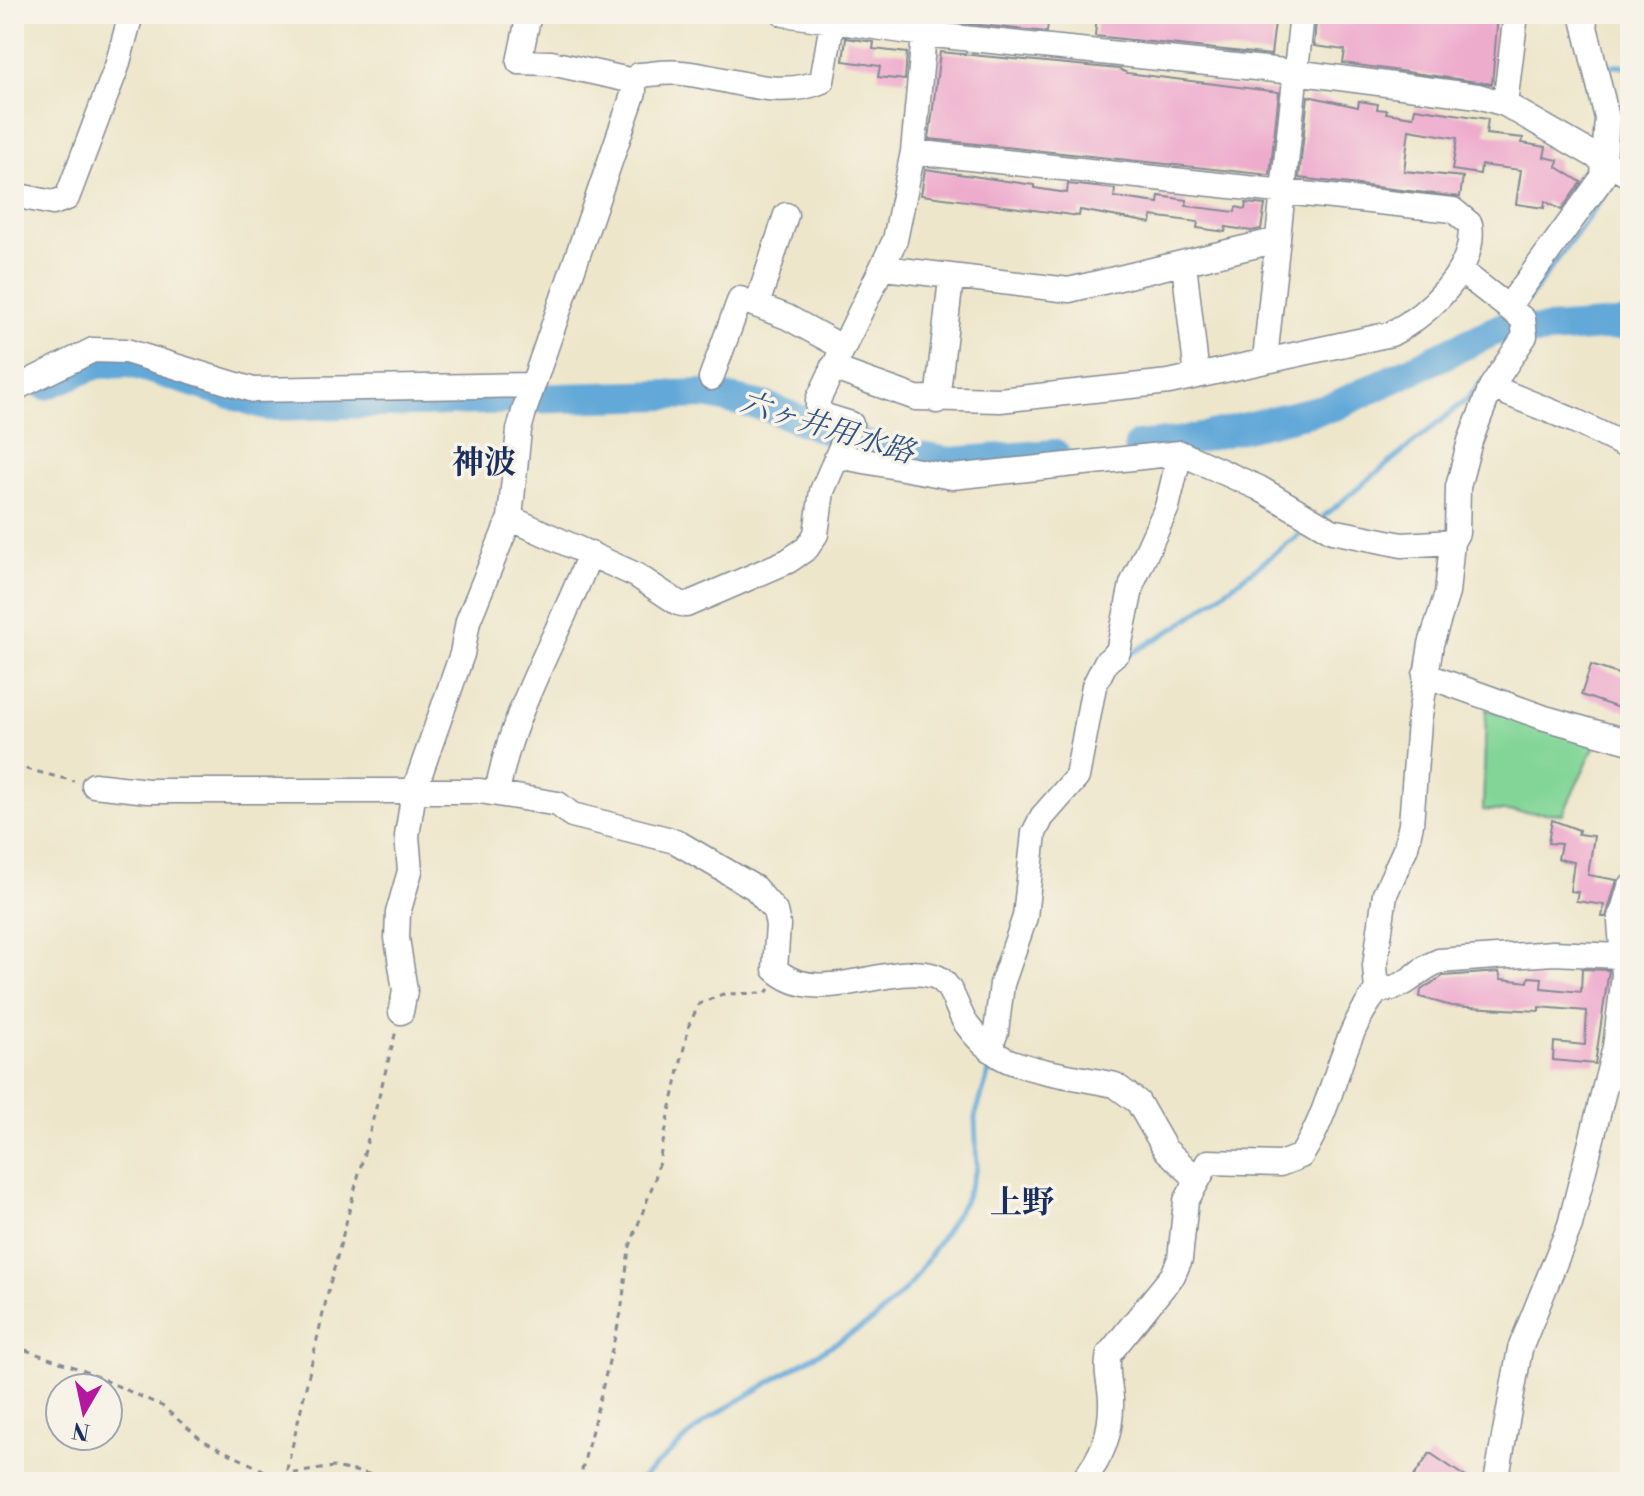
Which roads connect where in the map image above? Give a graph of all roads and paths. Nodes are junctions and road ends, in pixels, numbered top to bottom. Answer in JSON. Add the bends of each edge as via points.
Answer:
{"nodes":[{"id":1,"x":131,"y":14,"type":"edge"},
{"id":2,"x":529,"y":14,"type":"edge"},
{"id":3,"x":784,"y":14,"type":"edge"},
{"id":4,"x":1302,"y":14,"type":"edge"},
{"id":5,"x":1516,"y":14,"type":"edge"},
{"id":6,"x":1582,"y":14,"type":"edge"},
{"id":7,"x":832,"y":23,"type":"junction"},
{"id":8,"x":925,"y":24,"type":"edge"},
{"id":9,"x":1294,"y":72,"type":"junction"},
{"id":10,"x":634,"y":81,"type":"junction"},
{"id":11,"x":1505,"y":104,"type":"junction"},
{"id":12,"x":913,"y":152,"type":"junction"},
{"id":13,"x":1617,"y":168,"type":"edge"},
{"id":14,"x":1283,"y":193,"type":"junction"},
{"id":15,"x":14,"y":195,"type":"edge"},
{"id":16,"x":786,"y":215,"type":"dead end"},
{"id":17,"x":1278,"y":240,"type":"junction"},
{"id":18,"x":1184,"y":264,"type":"junction"},
{"id":19,"x":884,"y":268,"type":"junction"},
{"id":20,"x":1461,"y":271,"type":"junction"},
{"id":21,"x":951,"y":279,"type":"junction"},
{"id":22,"x":757,"y":305,"type":"junction"},
{"id":23,"x":1519,"y":319,"type":"junction"},
{"id":24,"x":837,"y":358,"type":"junction"},
{"id":25,"x":1265,"y":359,"type":"junction"},
{"id":26,"x":1197,"y":376,"type":"junction"},
{"id":27,"x":711,"y":378,"type":"dead end"},
{"id":28,"x":1491,"y":387,"type":"junction"},
{"id":29,"x":14,"y":389,"type":"edge"},
{"id":30,"x":530,"y":395,"type":"junction"},
{"id":31,"x":937,"y":401,"type":"junction"},
{"id":32,"x":842,"y":444,"type":"junction"},
{"id":33,"x":1630,"y":448,"type":"edge"},
{"id":34,"x":1180,"y":453,"type":"junction"},
{"id":35,"x":510,"y":518,"type":"junction"},
{"id":36,"x":1452,"y":542,"type":"junction"},
{"id":37,"x":590,"y":553,"type":"junction"},
{"id":38,"x":1425,"y":675,"type":"junction"},
{"id":39,"x":1630,"y":742,"type":"edge"},
{"id":40,"x":14,"y":766,"type":"edge"},
{"id":41,"x":94,"y":785,"type":"joint"},
{"id":42,"x":414,"y":791,"type":"junction"},
{"id":43,"x":497,"y":793,"type":"junction"},
{"id":44,"x":1630,"y":887,"type":"edge"},
{"id":45,"x":1625,"y":959,"type":"edge"},
{"id":46,"x":780,"y":975,"type":"junction"},
{"id":47,"x":1377,"y":991,"type":"junction"},
{"id":48,"x":401,"y":1012,"type":"joint"},
{"id":49,"x":993,"y":1051,"type":"junction"},
{"id":50,"x":1196,"y":1178,"type":"junction"},
{"id":51,"x":14,"y":1346,"type":"edge"},
{"id":52,"x":286,"y":1474,"type":"junction"},
{"id":53,"x":284,"y":1482,"type":"edge"},
{"id":54,"x":409,"y":1482,"type":"edge"},
{"id":55,"x":579,"y":1482,"type":"edge"},
{"id":56,"x":1082,"y":1482,"type":"edge"},
{"id":57,"x":1496,"y":1482,"type":"edge"}],
"edges":[{"from":1,"to":15,"type":"street","via":[[67,198],[53,203]]},
{"from":2,"to":10,"type":"street","via":[[519,62],[551,63]]},
{"from":3,"to":7,"type":"street"},
{"from":4,"to":9,"type":"street"},
{"from":5,"to":11,"type":"street"},
{"from":6,"to":13,"type":"street"},
{"from":7,"to":8,"type":"street"},
{"from":7,"to":10,"type":"street","via":[[822,81],[807,88],[758,86],[680,72],[639,75]]},
{"from":8,"to":9,"type":"street"},
{"from":8,"to":12,"type":"street"},
{"from":9,"to":11,"type":"street"},
{"from":9,"to":14,"type":"street"},
{"from":10,"to":30,"type":"street"},
{"from":11,"to":13,"type":"street"},
{"from":12,"to":14,"type":"street"},
{"from":12,"to":19,"type":"street"},
{"from":13,"to":23,"type":"street","via":[[1596,188]]},
{"from":14,"to":17,"type":"street"},
{"from":14,"to":20,"type":"street","via":[[1453,210],[1470,224],[1472,233]]},
{"from":16,"to":22,"type":"street"},
{"from":17,"to":18,"type":"street"},
{"from":17,"to":25,"type":"street"},
{"from":18,"to":21,"type":"street","via":[[1069,290]]},
{"from":18,"to":26,"type":"street"},
{"from":19,"to":21,"type":"street"},
{"from":19,"to":24,"type":"street"},
{"from":20,"to":23,"type":"street"},
{"from":20,"to":25,"type":"street","via":[[1413,322],[1391,334]]},
{"from":21,"to":31,"type":"street"},
{"from":22,"to":24,"type":"street"},
{"from":22,"to":27,"type":"street","via":[[740,299]]},
{"from":23,"to":28,"type":"street"},
{"from":24,"to":31,"type":"street","via":[[895,393]]},
{"from":24,"to":32,"type":"street","via":[[818,409],[851,424]]},
{"from":25,"to":26,"type":"street"},
{"from":26,"to":31,"type":"street","via":[[1000,400]]},
{"from":28,"to":33,"type":"street"},
{"from":28,"to":36,"type":"street","via":[[1458,487]]},
{"from":29,"to":30,"type":"street","via":[[93,350],[126,351],[268,391]]},
{"from":30,"to":35,"type":"street","via":[[519,430]]},
{"from":32,"to":34,"type":"street","via":[[952,477]]},
{"from":32,"to":37,"type":"street","via":[[822,491],[816,534],[807,548],[728,588],[686,605],[678,603]]},
{"from":34,"to":36,"type":"street","via":[[1259,488],[1314,522],[1402,545]]},
{"from":34,"to":49,"type":"street","via":[[1167,507],[1132,584],[1118,652],[1106,662],[1094,686],[1077,777],[1034,833],[1025,917],[1002,984]]},
{"from":35,"to":37,"type":"street"},
{"from":35,"to":42,"type":"street","via":[[468,621],[462,654]]},
{"from":36,"to":38,"type":"street","via":[[1447,593]]},
{"from":37,"to":43,"type":"street","via":[[504,753]]},
{"from":38,"to":39,"type":"street"},
{"from":38,"to":47,"type":"street","via":[[1411,824],[1385,894],[1375,966]]},
{"from":40,"to":41,"type":"path"},
{"from":41,"to":42,"type":"street","via":[[148,791]]},
{"from":42,"to":43,"type":"street"},
{"from":42,"to":48,"type":"street","via":[[407,836],[410,871],[398,913],[405,991]]},
{"from":43,"to":46,"type":"street","via":[[558,804],[572,815],[656,834],[755,888],[775,911],[775,969]]},
{"from":44,"to":45,"type":"street","via":[[1620,921]]},
{"from":45,"to":47,"type":"street","via":[[1553,953],[1439,961],[1409,984]]},
{"from":45,"to":57,"type":"street","via":[[1615,1047],[1570,1225],[1520,1349]]},
{"from":46,"to":49,"type":"street","via":[[825,986],[936,977],[946,985],[966,1024]]},
{"from":46,"to":55,"type":"path","via":[[766,993],[723,994],[699,1004],[689,1025],[655,1179],[629,1249],[621,1313]]},
{"from":47,"to":50,"type":"street","via":[[1355,1025],[1326,1106],[1301,1156],[1280,1164],[1208,1162]]},
{"from":48,"to":52,"type":"path"},
{"from":49,"to":50,"type":"street","via":[[1130,1093],[1165,1149]]},
{"from":50,"to":56,"type":"street","via":[[1186,1201],[1180,1259],[1173,1275],[1109,1354],[1106,1446]]},
{"from":51,"to":52,"type":"path","via":[[162,1406],[202,1440],[275,1476]]},
{"from":52,"to":53,"type":"path"},
{"from":52,"to":54,"type":"path","via":[[342,1468]]}]}
